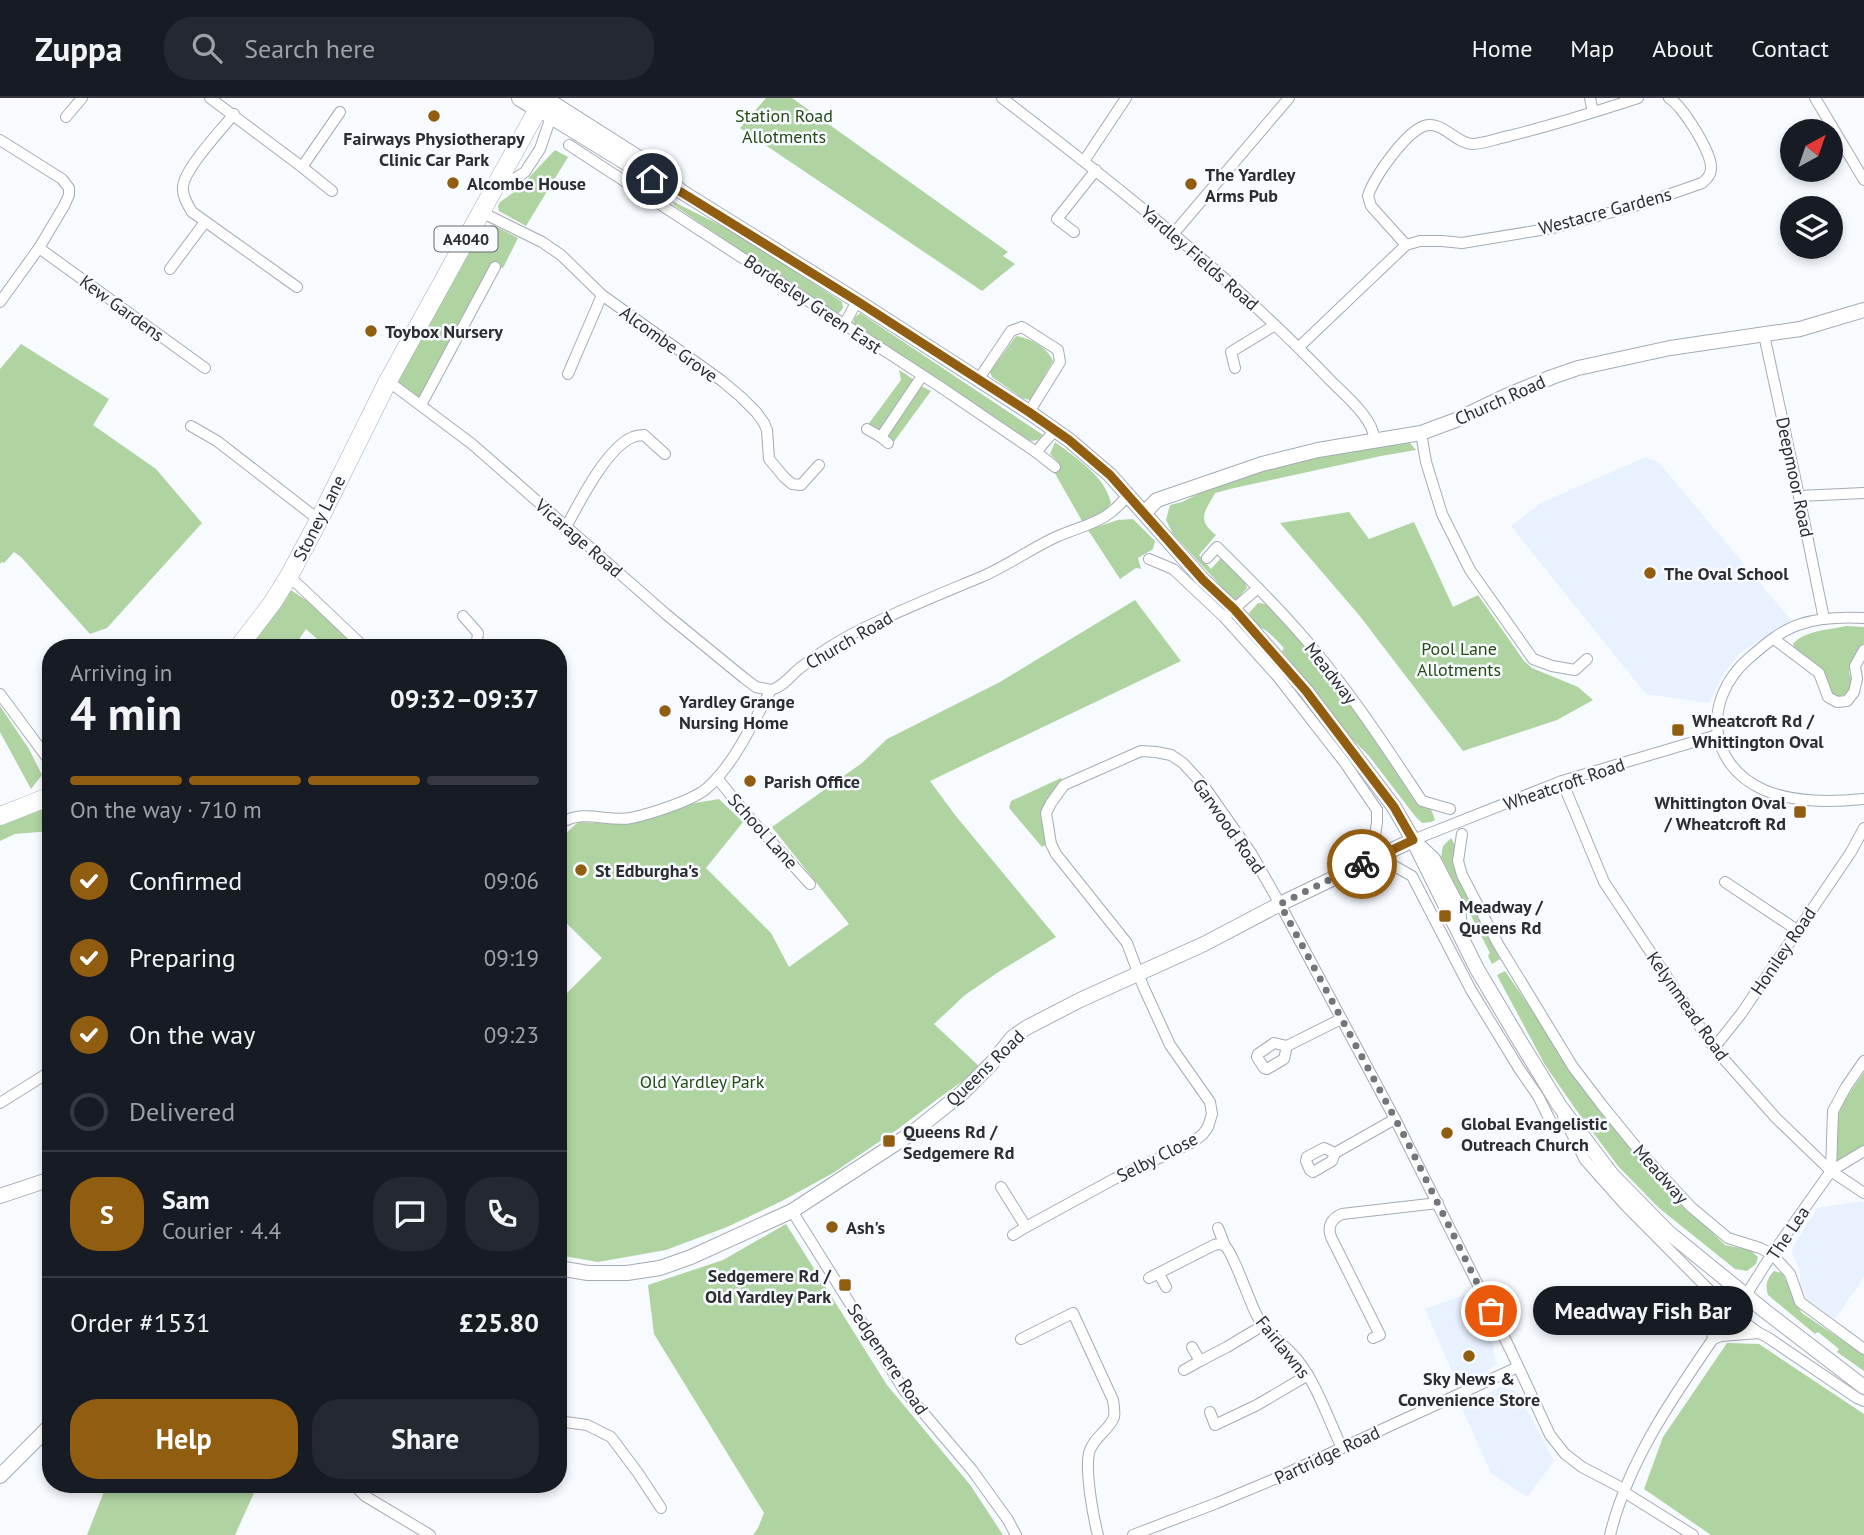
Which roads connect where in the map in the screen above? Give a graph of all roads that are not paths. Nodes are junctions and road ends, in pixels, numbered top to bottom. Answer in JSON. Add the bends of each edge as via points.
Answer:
{"nodes":[{"id":1,"x":82,"y":98,"type":"edge"},
{"id":2,"x":210,"y":98,"type":"edge"},
{"id":3,"x":520,"y":98,"type":"edge"},
{"id":4,"x":1002,"y":98,"type":"edge"},
{"id":5,"x":1126,"y":98,"type":"edge"},
{"id":6,"x":1289,"y":98,"type":"edge"},
{"id":7,"x":1590,"y":98,"type":"edge"},
{"id":8,"x":1638,"y":98,"type":"edge"},
{"id":9,"x":1669,"y":98,"type":"edge"},
{"id":10,"x":1815,"y":98,"type":"edge"},
{"id":11,"x":544,"y":106,"type":"edge"},
{"id":12,"x":341,"y":112,"type":"dead end"},
{"id":13,"x":1593,"y":112,"type":"junction"},
{"id":14,"x":234,"y":114,"type":"junction"},
{"id":15,"x":66,"y":117,"type":"dead end"},
{"id":16,"x":0,"y":140,"type":"edge"},
{"id":17,"x":569,"y":145,"type":"dead end"},
{"id":18,"x":1084,"y":161,"type":"junction"},
{"id":19,"x":302,"y":167,"type":"junction"},
{"id":20,"x":1096,"y":170,"type":"junction"},
{"id":21,"x":1864,"y":180,"type":"edge"},
{"id":22,"x":332,"y":191,"type":"dead end"},
{"id":23,"x":481,"y":212,"type":"junction"},
{"id":24,"x":205,"y":222,"type":"junction"},
{"id":25,"x":1074,"y":232,"type":"dead end"},
{"id":26,"x":1174,"y":233,"type":"junction"},
{"id":27,"x":1406,"y":245,"type":"junction"},
{"id":28,"x":39,"y":248,"type":"junction"},
{"id":29,"x":495,"y":267,"type":"dead end"},
{"id":30,"x":170,"y":270,"type":"dead end"},
{"id":31,"x":297,"y":287,"type":"dead end"},
{"id":32,"x":602,"y":295,"type":"junction"},
{"id":33,"x":857,"y":301,"type":"junction"},
{"id":34,"x":0,"y":302,"type":"edge"},
{"id":35,"x":1864,"y":310,"type":"edge"},
{"id":36,"x":844,"y":325,"type":"junction"},
{"id":37,"x":1275,"y":325,"type":"junction"},
{"id":38,"x":1764,"y":335,"type":"junction"},
{"id":39,"x":1299,"y":347,"type":"junction"},
{"id":40,"x":205,"y":368,"type":"dead end"},
{"id":41,"x":1235,"y":368,"type":"dead end"},
{"id":42,"x":568,"y":374,"type":"dead end"},
{"id":43,"x":922,"y":376,"type":"junction"},
{"id":44,"x":978,"y":380,"type":"junction"},
{"id":45,"x":388,"y":381,"type":"junction"},
{"id":46,"x":421,"y":405,"type":"junction"},
{"id":47,"x":1029,"y":412,"type":"junction"},
{"id":48,"x":191,"y":426,"type":"dead end"},
{"id":49,"x":867,"y":429,"type":"dead end"},
{"id":50,"x":1055,"y":430,"type":"junction"},
{"id":51,"x":1420,"y":433,"type":"junction"},
{"id":52,"x":1374,"y":440,"type":"junction"},
{"id":53,"x":1036,"y":452,"type":"junction"},
{"id":54,"x":666,"y":454,"type":"dead end"},
{"id":55,"x":819,"y":465,"type":"dead end"},
{"id":56,"x":1055,"y":467,"type":"dead end"},
{"id":57,"x":1864,"y":493,"type":"edge"},
{"id":58,"x":1128,"y":495,"type":"junction"},
{"id":59,"x":1799,"y":496,"type":"junction"},
{"id":60,"x":1144,"y":513,"type":"junction"},
{"id":61,"x":319,"y":520,"type":"junction"},
{"id":62,"x":566,"y":527,"type":"junction"},
{"id":63,"x":1207,"y":558,"type":"dead end"},
{"id":64,"x":1149,"y":559,"type":"dead end"},
{"id":65,"x":289,"y":576,"type":"junction"},
{"id":66,"x":1258,"y":588,"type":"junction"},
{"id":67,"x":1229,"y":613,"type":"junction"},
{"id":68,"x":463,"y":616,"type":"dead end"},
{"id":69,"x":1864,"y":618,"type":"edge"},
{"id":70,"x":1824,"y":619,"type":"junction"},
{"id":71,"x":245,"y":639,"type":"edge"},
{"id":72,"x":356,"y":639,"type":"edge"},
{"id":73,"x":477,"y":639,"type":"edge"},
{"id":74,"x":1774,"y":639,"type":"junction"},
{"id":75,"x":1864,"y":650,"type":"edge"},
{"id":76,"x":1587,"y":659,"type":"dead end"},
{"id":77,"x":771,"y":690,"type":"junction"},
{"id":78,"x":0,"y":694,"type":"edge"},
{"id":79,"x":1717,"y":735,"type":"junction"},
{"id":80,"x":42,"y":751,"type":"edge"},
{"id":81,"x":1349,"y":760,"type":"junction"},
{"id":82,"x":717,"y":778,"type":"junction"},
{"id":83,"x":1562,"y":781,"type":"junction"},
{"id":84,"x":42,"y":800,"type":"edge"},
{"id":85,"x":1864,"y":801,"type":"edge"},
{"id":86,"x":1450,"y":809,"type":"dead end"},
{"id":87,"x":0,"y":816,"type":"edge"},
{"id":88,"x":567,"y":820,"type":"dead end"},
{"id":89,"x":1864,"y":828,"type":"edge"},
{"id":90,"x":1462,"y":834,"type":"dead end"},
{"id":91,"x":1413,"y":840,"type":"junction"},
{"id":92,"x":1374,"y":842,"type":"dead end"},
{"id":93,"x":1864,"y":851,"type":"edge"},
{"id":94,"x":1850,"y":852,"type":"junction"},
{"id":95,"x":1389,"y":863,"type":"dead end"},
{"id":96,"x":1725,"y":882,"type":"dead end"},
{"id":97,"x":810,"y":884,"type":"dead end"},
{"id":98,"x":1280,"y":904,"type":"junction"},
{"id":99,"x":1797,"y":930,"type":"junction"},
{"id":100,"x":1459,"y":933,"type":"junction"},
{"id":101,"x":1442,"y":935,"type":"junction"},
{"id":102,"x":1139,"y":974,"type":"junction"},
{"id":103,"x":1341,"y":1018,"type":"junction"},
{"id":104,"x":1287,"y":1046,"type":"dead end"},
{"id":105,"x":1714,"y":1048,"type":"junction"},
{"id":106,"x":1864,"y":1061,"type":"edge"},
{"id":107,"x":42,"y":1077,"type":"edge"},
{"id":108,"x":1550,"y":1098,"type":"junction"},
{"id":109,"x":0,"y":1103,"type":"edge"},
{"id":110,"x":1395,"y":1119,"type":"junction"},
{"id":111,"x":1551,"y":1122,"type":"dead end"},
{"id":112,"x":1864,"y":1152,"type":"edge"},
{"id":113,"x":1335,"y":1153,"type":"dead end"},
{"id":114,"x":1831,"y":1171,"type":"junction"},
{"id":115,"x":42,"y":1182,"type":"edge"},
{"id":116,"x":1000,"y":1187,"type":"dead end"},
{"id":117,"x":1864,"y":1193,"type":"edge"},
{"id":118,"x":0,"y":1196,"type":"edge"},
{"id":119,"x":1438,"y":1203,"type":"junction"},
{"id":120,"x":792,"y":1211,"type":"junction"},
{"id":121,"x":1026,"y":1227,"type":"junction"},
{"id":122,"x":1218,"y":1228,"type":"dead end"},
{"id":123,"x":1013,"y":1236,"type":"dead end"},
{"id":124,"x":1226,"y":1246,"type":"junction"},
{"id":125,"x":1772,"y":1254,"type":"junction"},
{"id":126,"x":567,"y":1270,"type":"edge"},
{"id":127,"x":1703,"y":1285,"type":"junction"},
{"id":128,"x":1166,"y":1286,"type":"dead end"},
{"id":129,"x":1746,"y":1295,"type":"junction"},
{"id":130,"x":1262,"y":1326,"type":"junction"},
{"id":131,"x":1759,"y":1333,"type":"junction"},
{"id":132,"x":1373,"y":1338,"type":"dead end"},
{"id":133,"x":1021,"y":1339,"type":"dead end"},
{"id":134,"x":1713,"y":1339,"type":"junction"},
{"id":135,"x":1192,"y":1347,"type":"dead end"},
{"id":136,"x":1864,"y":1349,"type":"edge"},
{"id":137,"x":1200,"y":1361,"type":"junction"},
{"id":138,"x":1518,"y":1367,"type":"junction"},
{"id":139,"x":1184,"y":1370,"type":"dead end"},
{"id":140,"x":1308,"y":1375,"type":"junction"},
{"id":141,"x":1864,"y":1387,"type":"edge"},
{"id":142,"x":1864,"y":1401,"type":"edge"},
{"id":143,"x":1210,"y":1412,"type":"dead end"},
{"id":144,"x":567,"y":1422,"type":"edge"},
{"id":145,"x":42,"y":1434,"type":"edge"},
{"id":146,"x":1342,"y":1448,"type":"junction"},
{"id":147,"x":0,"y":1476,"type":"edge"},
{"id":148,"x":1624,"y":1491,"type":"junction"},
{"id":149,"x":362,"y":1493,"type":"edge"},
{"id":150,"x":661,"y":1508,"type":"dead end"},
{"id":151,"x":430,"y":1535,"type":"edge"},
{"id":152,"x":1016,"y":1535,"type":"edge"},
{"id":153,"x":1098,"y":1535,"type":"edge"},
{"id":154,"x":1133,"y":1535,"type":"edge"},
{"id":155,"x":1610,"y":1535,"type":"edge"},
{"id":156,"x":1693,"y":1535,"type":"edge"}],
"edges":[{"from":1,"to":15,"type":"street"},
{"from":2,"to":14,"type":"street"},
{"from":3,"to":11,"type":"main road","name":"Bordesley Green East"},
{"from":4,"to":18,"type":"street","name":"Yardley Fields Road"},
{"from":5,"to":18,"type":"street"},
{"from":6,"to":26,"type":"street"},
{"from":7,"to":13,"type":"street"},
{"from":8,"to":13,"type":"street"},
{"from":9,"to":27,"type":"street","name":"Westacre Gardens","via":[[1682,110],[1710,157],[1709,177],[1702,183],[1553,228],[1462,243]]},
{"from":10,"to":21,"type":"street"},
{"from":11,"to":23,"type":"main road","number":"A4040"},
{"from":11,"to":33,"type":"street","name":"Bordesley Green East","via":[[652,179],[681,192]]},
{"from":12,"to":19,"type":"street"},
{"from":13,"to":27,"type":"street","via":[[1474,144],[1459,141],[1439,126],[1426,125],[1415,132],[1379,174],[1368,196],[1371,206]]},
{"from":14,"to":19,"type":"street"},
{"from":14,"to":24,"type":"street","via":[[188,172],[183,186],[192,212]]},
{"from":16,"to":28,"type":"street","via":[[69,188],[64,206]]},
{"from":17,"to":36,"type":"street","name":"Bordesley Green East"},
{"from":18,"to":20,"type":"street","name":"Yardley Fields Road"},
{"from":19,"to":22,"type":"street"},
{"from":20,"to":25,"type":"street","via":[[1057,219]]},
{"from":20,"to":26,"type":"street","name":"Yardley Fields Road"},
{"from":23,"to":32,"type":"street","name":"Alcombe Grove","via":[[561,255]]},
{"from":23,"to":45,"type":"main road","number":"A4040"},
{"from":24,"to":30,"type":"street"},
{"from":24,"to":31,"type":"street"},
{"from":26,"to":37,"type":"street","name":"Yardley Fields Road"},
{"from":27,"to":39,"type":"street"},
{"from":28,"to":34,"type":"street"},
{"from":28,"to":40,"type":"street","name":"Kew Gardens"},
{"from":29,"to":46,"type":"street"},
{"from":32,"to":42,"type":"street"},
{"from":32,"to":55,"type":"street","name":"Alcombe Grove","via":[[722,381],[756,412],[768,430],[769,459],[792,484],[801,485]]},
{"from":33,"to":36,"type":"street"},
{"from":33,"to":44,"type":"street","name":"Bordesley Green East"},
{"from":35,"to":38,"type":"street","name":"Church Road"},
{"from":36,"to":43,"type":"street","name":"Bordesley Green East"},
{"from":37,"to":39,"type":"street","name":"Yardley Fields Road"},
{"from":37,"to":41,"type":"street","via":[[1231,352]]},
{"from":38,"to":51,"type":"street","name":"Church Road","via":[[1715,340],[1578,368]]},
{"from":38,"to":59,"type":"street","name":"Deepmoor Road"},
{"from":39,"to":52,"type":"street","name":"Yardley Fields Road","via":[[1365,417]]},
{"from":43,"to":49,"type":"street","via":[[885,440]]},
{"from":43,"to":53,"type":"street","name":"Bordesley Green East"},
{"from":44,"to":47,"type":"street","name":"Bordesley Green East"},
{"from":44,"to":47,"type":"street","via":[[1010,331],[1022,327],[1058,350],[1060,362]]},
{"from":45,"to":46,"type":"street","name":"Vicarage Road"},
{"from":45,"to":61,"type":"main road","name":"Stoney Lane","number":"A4040"},
{"from":46,"to":62,"type":"street","name":"Vicarage Road"},
{"from":47,"to":50,"type":"street","name":"Bordesley Green East"},
{"from":48,"to":61,"type":"street"},
{"from":50,"to":53,"type":"street"},
{"from":50,"to":58,"type":"street","name":"Bordesley Green East"},
{"from":51,"to":52,"type":"street","name":"Church Road"},
{"from":51,"to":76,"type":"street","via":[[1442,514],[1470,570],[1533,659],[1575,670]]},
{"from":52,"to":60,"type":"street","name":"Church Road","via":[[1262,464],[1157,500]]},
{"from":53,"to":56,"type":"street","name":"Bordesley Green East"},
{"from":54,"to":62,"type":"street","via":[[644,435],[624,442],[592,480]]},
{"from":57,"to":59,"type":"street"},
{"from":58,"to":60,"type":"street","name":"Meadway"},
{"from":58,"to":77,"type":"street","name":"Church Road","via":[[1102,519],[854,633]]},
{"from":59,"to":70,"type":"street","name":"Deepmoor Road"},
{"from":60,"to":67,"type":"street","name":"Meadway"},
{"from":61,"to":65,"type":"main road","name":"Stoney Lane","number":"A4040"},
{"from":62,"to":77,"type":"street","name":"Vicarage Road","via":[[744,678]]},
{"from":63,"to":66,"type":"street","name":"Meadway","via":[[1217,547]]},
{"from":64,"to":67,"type":"street","name":"Meadway","via":[[1173,569]]},
{"from":65,"to":71,"type":"main road","name":"Stoney Lane","number":"A4040"},
{"from":65,"to":72,"type":"street"},
{"from":66,"to":67,"type":"street"},
{"from":66,"to":86,"type":"street","name":"Meadway","via":[[1316,651],[1422,801]]},
{"from":67,"to":81,"type":"street","name":"Meadway","via":[[1306,691]]},
{"from":68,"to":73,"type":"street","via":[[478,633]]},
{"from":69,"to":70,"type":"street"},
{"from":70,"to":74,"type":"street","via":[[1796,626]]},
{"from":74,"to":75,"type":"street","via":[[1819,673],[1828,697],[1837,702],[1849,700],[1854,692],[1855,666]]},
{"from":74,"to":79,"type":"street","via":[[1728,680],[1716,714]]},
{"from":77,"to":82,"type":"street","name":"Church Road"},
{"from":78,"to":80,"type":"street"},
{"from":79,"to":83,"type":"street","name":"Wheatcroft Road"},
{"from":79,"to":85,"type":"street","via":[[1732,765],[1764,790],[1814,801]]},
{"from":81,"to":91,"type":"street","name":"Meadway","via":[[1394,807]]},
{"from":81,"to":92,"type":"street","name":"Meadway","via":[[1377,810]]},
{"from":82,"to":88,"type":"street","name":"Church Road","via":[[704,791],[630,818],[576,816]]},
{"from":82,"to":97,"type":"street","name":"School Lane"},
{"from":83,"to":91,"type":"street","name":"Wheatcroft Road"},
{"from":83,"to":105,"type":"street","name":"Kelynmead Road","via":[[1605,881]]},
{"from":84,"to":87,"type":"main road"},
{"from":89,"to":94,"type":"street","name":"Honiley Road"},
{"from":90,"to":125,"type":"street","name":"Meadway","via":[[1458,861],[1462,875],[1509,964],[1587,1086],[1691,1207],[1728,1238]]},
{"from":91,"to":98,"type":"street","name":"Queens Road"},
{"from":91,"to":100,"type":"street","name":"Meadway","via":[[1433,859],[1458,907]]},
{"from":93,"to":94,"type":"street"},
{"from":94,"to":99,"type":"street","name":"Honiley Road"},
{"from":95,"to":101,"type":"street","name":"Meadway","via":[[1412,876]]},
{"from":96,"to":99,"type":"street"},
{"from":98,"to":102,"type":"street","name":"Queens Road"},
{"from":98,"to":102,"type":"street","name":"Garwood Road","via":[[1251,853],[1184,762],[1167,754],[1141,751],[1064,785],[1046,813],[1051,844],[1127,943]]},
{"from":98,"to":103,"type":"street","name":"Garwood Road"},
{"from":99,"to":105,"type":"street","name":"Honiley Road"},
{"from":100,"to":101,"type":"street"},
{"from":100,"to":108,"type":"street","name":"Meadway"},
{"from":101,"to":108,"type":"street","name":"Meadway","via":[[1520,1070]]},
{"from":102,"to":120,"type":"street","name":"Queens Road","via":[[1026,1028],[962,1093],[912,1133]]},
{"from":102,"to":121,"type":"street","name":"Selby Close","via":[[1170,1045],[1210,1102],[1208,1126],[1193,1142]]},
{"from":103,"to":104,"type":"street"},
{"from":103,"to":110,"type":"street","name":"Garwood Road"},
{"from":105,"to":114,"type":"street","name":"Kelynmead Road"},
{"from":106,"to":114,"type":"street","via":[[1833,1111]]},
{"from":107,"to":109,"type":"street"},
{"from":108,"to":111,"type":"street","name":"Meadway"},
{"from":108,"to":127,"type":"street","name":"Meadway","via":[[1585,1160]]},
{"from":108,"to":129,"type":"street","name":"Meadway","via":[[1641,1206]]},
{"from":110,"to":113,"type":"street"},
{"from":110,"to":119,"type":"street","name":"Garwood Road"},
{"from":112,"to":114,"type":"street","name":"The Lea"},
{"from":114,"to":117,"type":"street","name":"Kelynmead Road"},
{"from":114,"to":125,"type":"street","name":"The Lea"},
{"from":115,"to":118,"type":"street"},
{"from":116,"to":121,"type":"street"},
{"from":119,"to":132,"type":"street","via":[[1342,1214],[1330,1224],[1331,1237],[1380,1335]]},
{"from":119,"to":138,"type":"street","name":"Garwood Road"},
{"from":120,"to":126,"type":"street","name":"Queens Road","via":[[660,1268],[627,1273]]},
{"from":120,"to":152,"type":"street","name":"Sedgemere Road","via":[[904,1390],[972,1470]]},
{"from":121,"to":123,"type":"street","name":"Selby Close"},
{"from":122,"to":124,"type":"street","name":"Fairlawns"},
{"from":124,"to":128,"type":"street","via":[[1214,1245],[1154,1276]]},
{"from":124,"to":130,"type":"street","name":"Fairlawns"},
{"from":125,"to":129,"type":"street","name":"The Lea"},
{"from":125,"to":136,"type":"street","via":[[1790,1274],[1800,1302]]},
{"from":127,"to":131,"type":"street","name":"Meadway"},
{"from":127,"to":134,"type":"street"},
{"from":129,"to":141,"type":"street","name":"Meadway"},
{"from":130,"to":137,"type":"street"},
{"from":130,"to":140,"type":"street","name":"Fairlawns"},
{"from":131,"to":134,"type":"street"},
{"from":131,"to":142,"type":"street","name":"Meadway"},
{"from":133,"to":153,"type":"street","via":[[1073,1313],[1113,1400],[1115,1415],[1094,1440],[1089,1454]]},
{"from":134,"to":148,"type":"street","via":[[1652,1432]]},
{"from":135,"to":137,"type":"street"},
{"from":137,"to":139,"type":"street"},
{"from":138,"to":146,"type":"street","name":"Partridge Road"},
{"from":138,"to":148,"type":"street","name":"Garwood Road","via":[[1550,1435],[1565,1454]]},
{"from":140,"to":143,"type":"street","via":[[1215,1425]]},
{"from":140,"to":146,"type":"street","name":"Fairlawns"},
{"from":144,"to":150,"type":"street","via":[[587,1425],[611,1437]]},
{"from":145,"to":147,"type":"street"},
{"from":146,"to":154,"type":"street","name":"Partridge Road"},
{"from":148,"to":155,"type":"street"},
{"from":148,"to":156,"type":"street","name":"Garwood Road"},
{"from":149,"to":151,"type":"street"}]}
